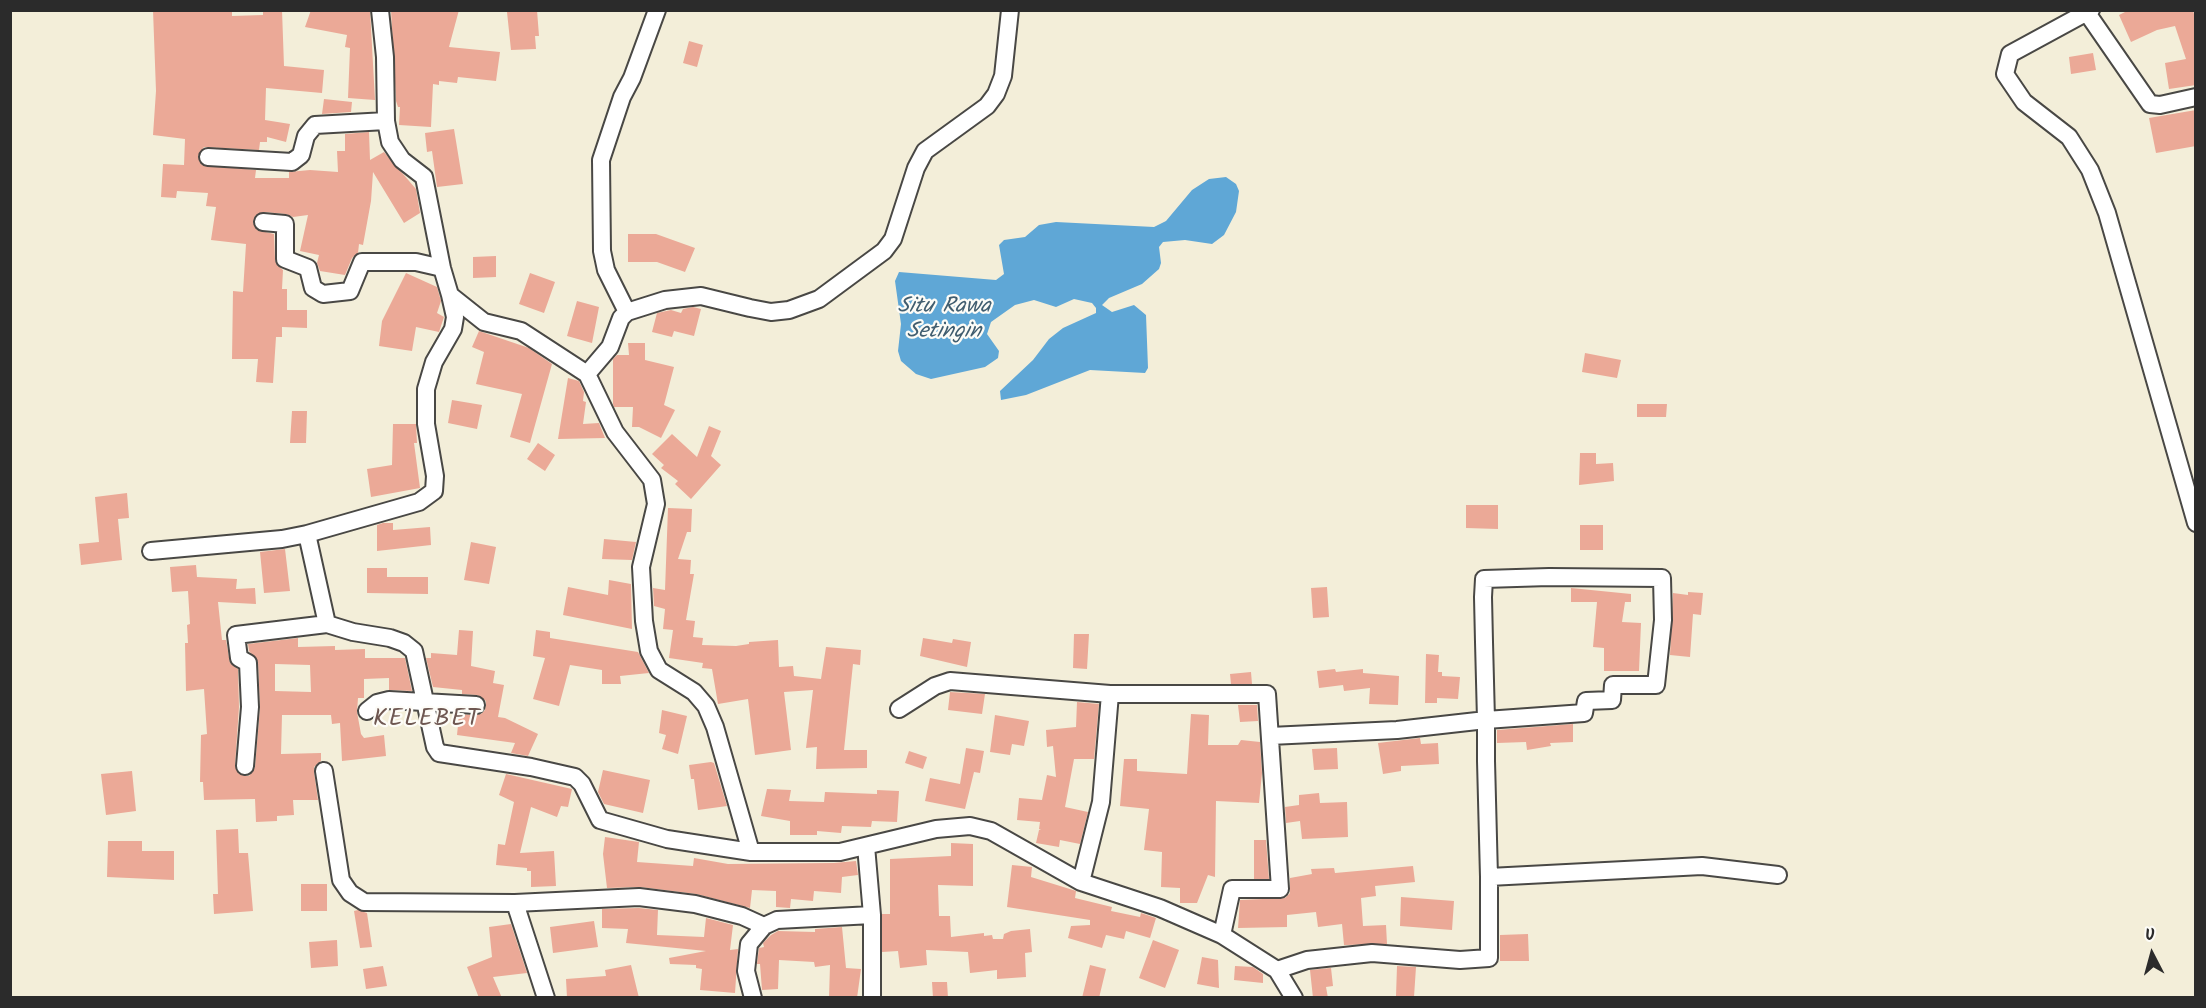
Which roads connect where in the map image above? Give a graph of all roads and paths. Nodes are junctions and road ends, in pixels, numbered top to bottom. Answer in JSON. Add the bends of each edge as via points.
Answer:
{"nodes":[{"id":1,"x":380,"y":10,"type":"edge"},
{"id":2,"x":657,"y":10,"type":"edge"},
{"id":3,"x":1010,"y":10,"type":"edge"},
{"id":4,"x":2088,"y":12,"type":"edge"},
{"id":5,"x":2196,"y":97,"type":"edge"},
{"id":6,"x":386,"y":121,"type":"junction"},
{"id":7,"x":208,"y":157,"type":"dead end"},
{"id":8,"x":263,"y":222,"type":"dead end"},
{"id":9,"x":442,"y":268,"type":"junction"},
{"id":10,"x":450,"y":295,"type":"junction"},
{"id":11,"x":627,"y":312,"type":"junction"},
{"id":12,"x":586,"y":374,"type":"junction"},
{"id":13,"x":2196,"y":523,"type":"edge"},
{"id":14,"x":308,"y":534,"type":"junction"},
{"id":15,"x":151,"y":551,"type":"dead end"},
{"id":16,"x":327,"y":624,"type":"junction"},
{"id":17,"x":1110,"y":694,"type":"junction"},
{"id":18,"x":424,"y":701,"type":"junction"},
{"id":19,"x":476,"y":705,"type":"dead end"},
{"id":20,"x":899,"y":709,"type":"dead end"},
{"id":21,"x":367,"y":711,"type":"dead end"},
{"id":22,"x":1486,"y":720,"type":"junction"},
{"id":23,"x":1270,"y":736,"type":"junction"},
{"id":24,"x":245,"y":766,"type":"dead end"},
{"id":25,"x":324,"y":771,"type":"dead end"},
{"id":26,"x":866,"y":846,"type":"junction"},
{"id":27,"x":750,"y":852,"type":"junction"},
{"id":28,"x":1778,"y":875,"type":"dead end"},
{"id":29,"x":1489,"y":877,"type":"junction"},
{"id":30,"x":1081,"y":882,"type":"junction"},
{"id":31,"x":514,"y":903,"type":"junction"},
{"id":32,"x":872,"y":915,"type":"junction"},
{"id":33,"x":764,"y":926,"type":"junction"},
{"id":34,"x":1222,"y":935,"type":"junction"},
{"id":35,"x":1277,"y":970,"type":"junction"},
{"id":36,"x":546,"y":998,"type":"edge"},
{"id":37,"x":753,"y":998,"type":"edge"},
{"id":38,"x":872,"y":998,"type":"edge"},
{"id":39,"x":1294,"y":998,"type":"edge"}],
"edges":[{"from":1,"to":6,"type":"street","via":[[386,57]]},
{"from":2,"to":11,"type":"street","via":[[601,160],[602,251],[606,270]]},
{"from":3,"to":11,"type":"street","via":[[1003,76],[996,94],[987,106],[924,151],[893,239],[884,251],[819,299],[789,310],[771,312],[701,296],[665,300]]},
{"from":4,"to":5,"type":"street","via":[[2150,104]]},
{"from":4,"to":13,"type":"street","via":[[2010,54],[2005,74],[2024,102],[2069,137],[2090,170],[2107,213]]},
{"from":6,"to":7,"type":"street","via":[[315,125],[306,136],[301,155],[292,162]]},
{"from":6,"to":9,"type":"street","via":[[390,142],[402,160],[424,177]]},
{"from":8,"to":9,"type":"street","via":[[285,224],[285,259],[308,268],[317,293],[346,293],[353,287],[358,266],[370,261],[416,262]]},
{"from":9,"to":10,"type":"street"},
{"from":10,"to":12,"type":"street","via":[[483,322],[520,331]]},
{"from":10,"to":14,"type":"street","via":[[455,317],[453,329],[434,362],[426,389],[434,491],[419,502]]},
{"from":11,"to":12,"type":"street","via":[[610,347]]},
{"from":12,"to":27,"type":"street","via":[[615,432],[654,486],[656,504],[641,567],[649,651],[659,670],[694,692],[706,706]]},
{"from":14,"to":15,"type":"street"},
{"from":14,"to":16,"type":"street"},
{"from":16,"to":18,"type":"street","via":[[404,643],[414,651]]},
{"from":16,"to":24,"type":"street","via":[[236,635],[239,658],[248,663],[250,707]]},
{"from":17,"to":20,"type":"street","via":[[950,681]]},
{"from":17,"to":23,"type":"street","via":[[1265,693]]},
{"from":17,"to":30,"type":"street","via":[[1101,802]]},
{"from":18,"to":19,"type":"street"},
{"from":18,"to":21,"type":"street","via":[[389,700]]},
{"from":18,"to":27,"type":"street","via":[[439,753],[575,777],[600,820],[666,839]]},
{"from":22,"to":22,"type":"street","via":[[1584,713],[1586,700],[1612,699],[1612,685],[1656,685],[1663,620],[1662,578],[1484,579]]},
{"from":22,"to":23,"type":"street","via":[[1397,730]]},
{"from":22,"to":29,"type":"street"},
{"from":23,"to":34,"type":"street","via":[[1280,889],[1232,889]]},
{"from":25,"to":31,"type":"street","via":[[341,880],[350,894],[364,902],[382,904]]},
{"from":26,"to":27,"type":"street","via":[[840,852]]},
{"from":26,"to":30,"type":"street","via":[[936,829],[970,826],[991,831]]},
{"from":26,"to":32,"type":"street"},
{"from":28,"to":29,"type":"street","via":[[1702,866]]},
{"from":29,"to":35,"type":"street","via":[[1490,958],[1460,960],[1372,953],[1307,960]]},
{"from":30,"to":34,"type":"street","via":[[1160,908]]},
{"from":31,"to":33,"type":"street","via":[[605,897],[658,899],[742,916]]},
{"from":31,"to":36,"type":"street"},
{"from":32,"to":33,"type":"street","via":[[777,920]]},
{"from":32,"to":38,"type":"street"},
{"from":33,"to":37,"type":"street","via":[[749,944],[746,971]]},
{"from":34,"to":35,"type":"street"},
{"from":35,"to":39,"type":"street"}]}
